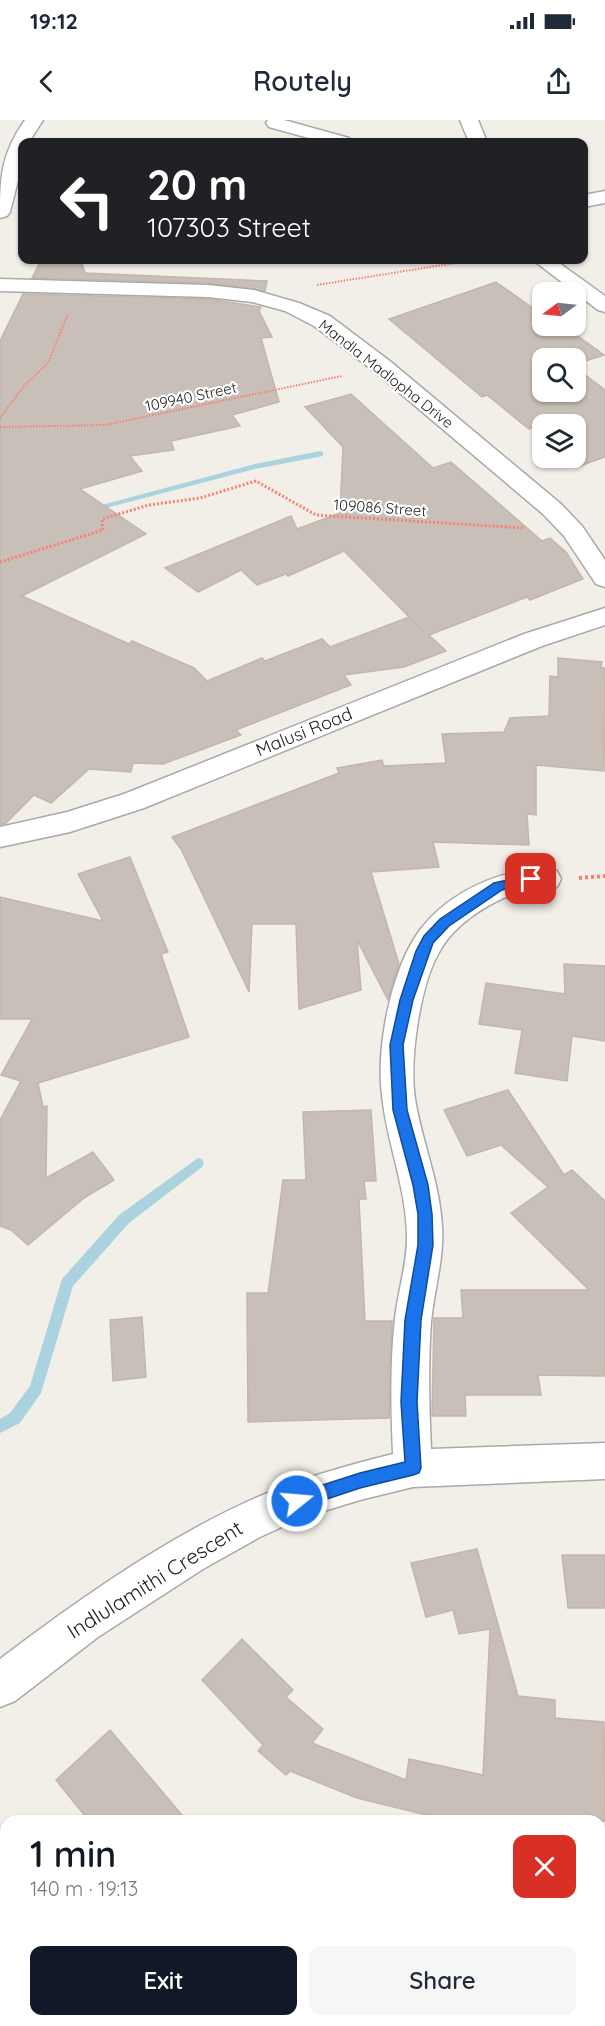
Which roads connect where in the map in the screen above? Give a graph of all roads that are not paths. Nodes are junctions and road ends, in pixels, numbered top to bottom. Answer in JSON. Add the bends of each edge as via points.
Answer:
{"nodes":[{"id":1,"x":34,"y":120,"type":"edge"},
{"id":2,"x":469,"y":120,"type":"edge"},
{"id":3,"x":275,"y":123,"type":"dead end"},
{"id":4,"x":21,"y":138,"type":"edge"},
{"id":5,"x":328,"y":138,"type":"edge"},
{"id":6,"x":476,"y":138,"type":"edge"},
{"id":7,"x":18,"y":149,"type":"edge"},
{"id":8,"x":605,"y":197,"type":"edge"},
{"id":9,"x":588,"y":200,"type":"edge"},
{"id":10,"x":0,"y":212,"type":"edge"},
{"id":11,"x":548,"y":264,"type":"edge"},
{"id":12,"x":0,"y":285,"type":"edge"},
{"id":13,"x":605,"y":306,"type":"edge"},
{"id":14,"x":605,"y":579,"type":"edge"},
{"id":15,"x":605,"y":616,"type":"edge"},
{"id":16,"x":0,"y":837,"type":"edge"},
{"id":17,"x":546,"y":879,"type":"dead end"},
{"id":18,"x":605,"y":1461,"type":"edge"},
{"id":19,"x":413,"y":1468,"type":"junction"},
{"id":20,"x":0,"y":1686,"type":"edge"}],
"edges":[{"from":1,"to":4,"type":"street"},
{"from":2,"to":6,"type":"street"},
{"from":3,"to":5,"type":"street"},
{"from":7,"to":10,"type":"street"},
{"from":8,"to":9,"type":"street"},
{"from":11,"to":13,"type":"street"},
{"from":12,"to":14,"type":"street","name":"Mandla Madlopha Drive","via":[[208,291],[254,297],[292,307],[322,321],[552,509],[573,531]]},
{"from":15,"to":16,"type":"street","name":"Malusi Road","via":[[533,640],[134,801],[70,822]]},
{"from":17,"to":19,"type":"street","via":[[498,886],[435,931],[422,951],[399,1034],[400,1110],[421,1185],[426,1245],[413,1320],[409,1402]]},
{"from":18,"to":19,"type":"street","name":"Indlulamithi Crescent"},
{"from":19,"to":20,"type":"street","name":"Indlulamithi Crescent","via":[[297,1501],[246,1522],[83,1622]]}]}
